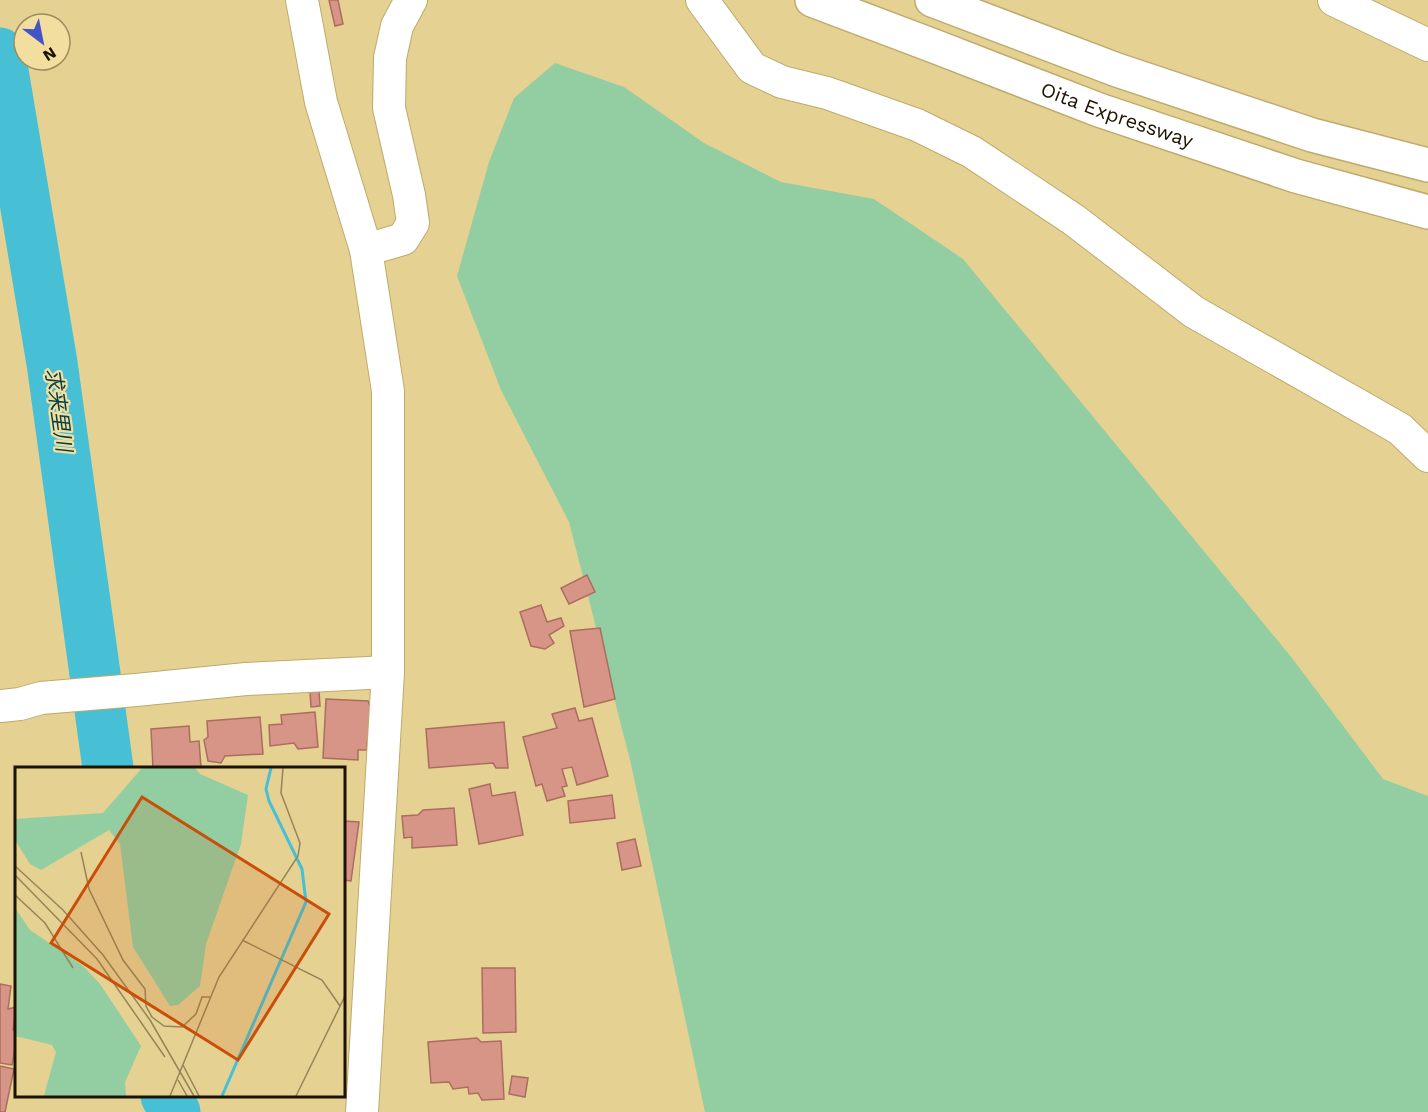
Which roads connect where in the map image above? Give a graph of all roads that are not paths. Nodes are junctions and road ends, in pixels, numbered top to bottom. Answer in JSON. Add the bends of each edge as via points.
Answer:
{"nodes":[{"id":1,"x":302,"y":0,"type":"edge"},
{"id":2,"x":411,"y":0,"type":"edge"},
{"id":3,"x":702,"y":0,"type":"edge"},
{"id":4,"x":812,"y":0,"type":"edge"},
{"id":5,"x":932,"y":0,"type":"edge"},
{"id":6,"x":1334,"y":0,"type":"edge"},
{"id":7,"x":1428,"y":45,"type":"edge"},
{"id":8,"x":1428,"y":165,"type":"edge"},
{"id":9,"x":1428,"y":212,"type":"edge"},
{"id":10,"x":366,"y":250,"type":"junction"},
{"id":11,"x":1428,"y":456,"type":"edge"},
{"id":12,"x":388,"y":672,"type":"junction"},
{"id":13,"x":0,"y":706,"type":"edge"},
{"id":14,"x":362,"y":1112,"type":"edge"}],
"edges":[{"from":1,"to":10,"type":"street","via":[[321,102]]},
{"from":2,"to":10,"type":"street","via":[[397,26],[390,58],[389,108],[413,223],[403,239]]},
{"from":3,"to":11,"type":"street","via":[[752,68],[782,82],[917,125],[972,152],[1074,220],[1194,312],[1400,429]]},
{"from":4,"to":9,"type":"highway","name":"Oita Expressway","via":[[1099,110],[1296,176]]},
{"from":5,"to":8,"type":"highway","via":[[1117,70],[1312,135]]},
{"from":6,"to":7,"type":"street"},
{"from":10,"to":12,"type":"street","via":[[388,391]]},
{"from":12,"to":13,"type":"street","via":[[246,679],[50,697]]},
{"from":12,"to":14,"type":"street"}]}
